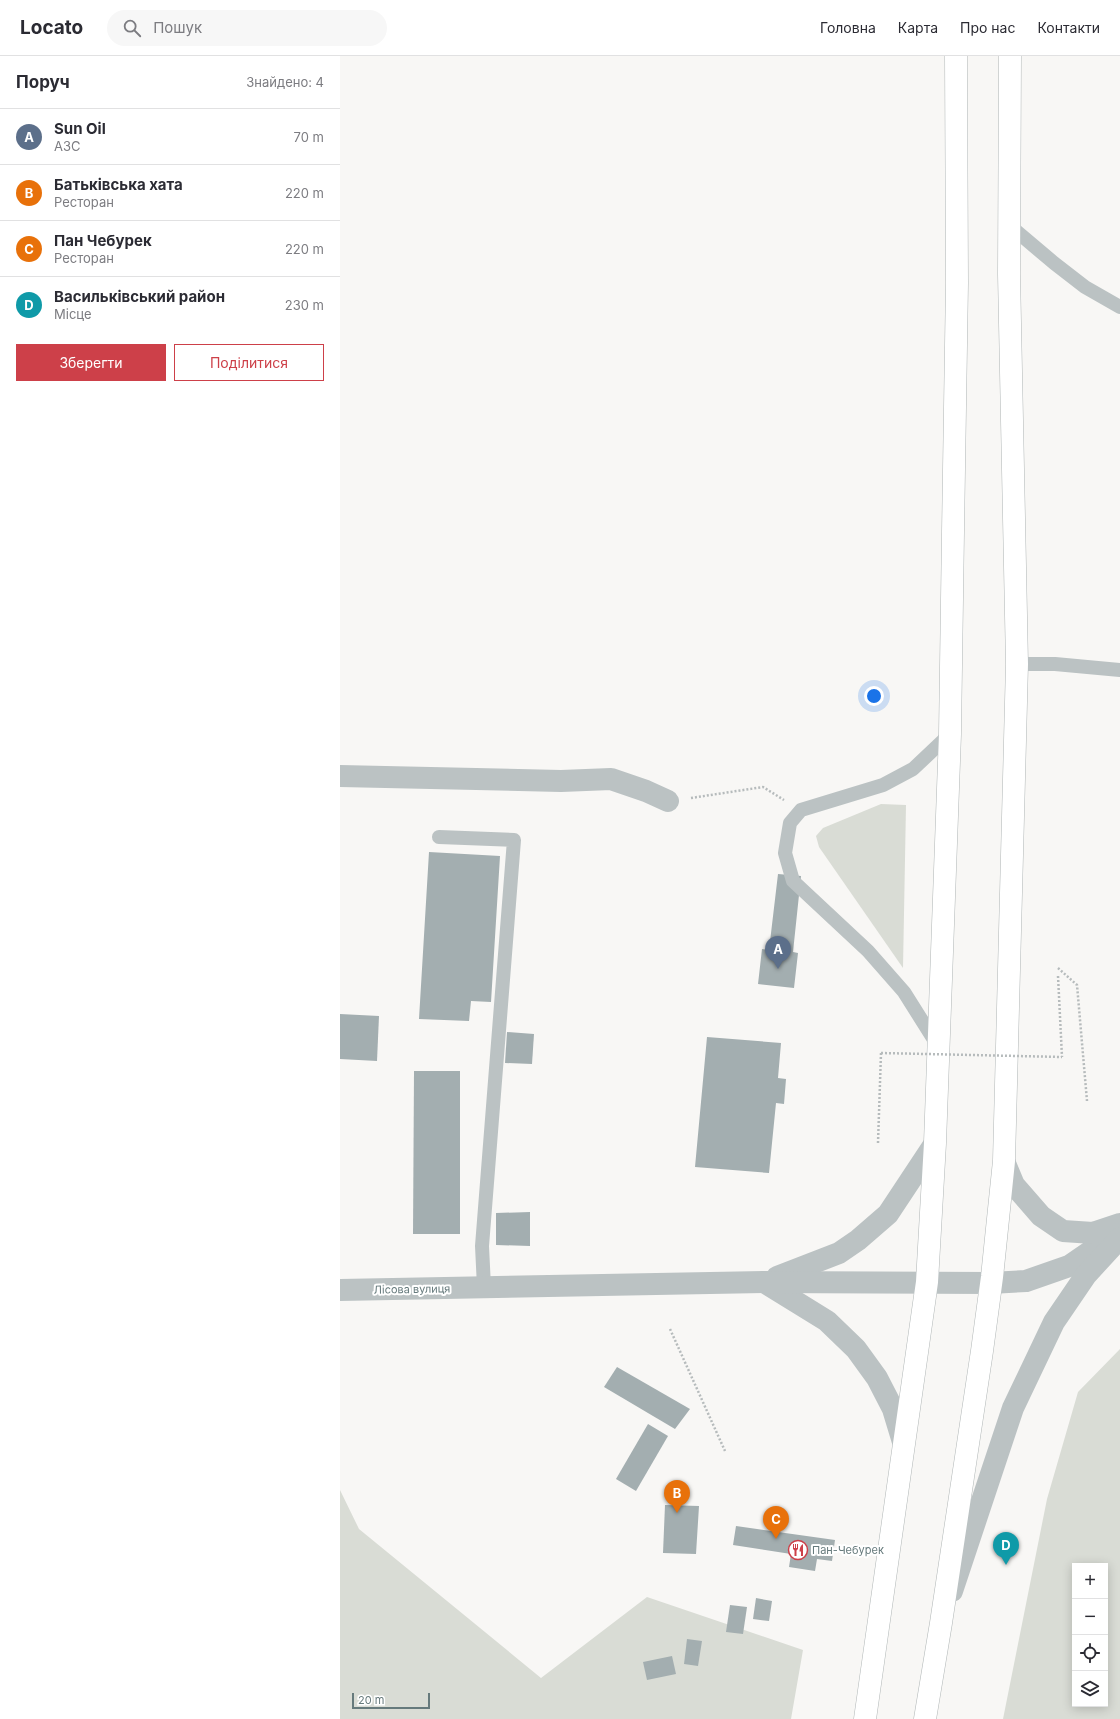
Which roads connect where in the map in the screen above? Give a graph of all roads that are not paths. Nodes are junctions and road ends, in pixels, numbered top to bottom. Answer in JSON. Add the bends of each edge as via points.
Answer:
{"nodes":[{"id":1,"x":956,"y":56,"type":"edge"},
{"id":2,"x":1010,"y":56,"type":"edge"},
{"id":3,"x":1009,"y":225,"type":"junction"},
{"id":4,"x":1120,"y":307,"type":"edge"},
{"id":5,"x":1017,"y":664,"type":"junction"},
{"id":6,"x":1120,"y":670,"type":"edge"},
{"id":7,"x":950,"y":734,"type":"junction"},
{"id":8,"x":340,"y":776,"type":"edge"},
{"id":9,"x":668,"y":801,"type":"road end"},
{"id":10,"x":439,"y":837,"type":"dead end"},
{"id":11,"x":938,"y":1048,"type":"junction"},
{"id":12,"x":935,"y":1143,"type":"junction"},
{"id":13,"x":1004,"y":1161,"type":"junction"},
{"id":14,"x":1120,"y":1224,"type":"edge"},
{"id":15,"x":1120,"y":1231,"type":"edge"},
{"id":16,"x":1120,"y":1238,"type":"edge"},
{"id":17,"x":764,"y":1282,"type":"junction"},
{"id":18,"x":927,"y":1282,"type":"junction"},
{"id":19,"x":990,"y":1283,"type":"junction"},
{"id":20,"x":484,"y":1287,"type":"junction"},
{"id":21,"x":340,"y":1290,"type":"edge"},
{"id":22,"x":903,"y":1442,"type":"junction"},
{"id":23,"x":941,"y":1623,"type":"junction"},
{"id":24,"x":865,"y":1719,"type":"edge"},
{"id":25,"x":925,"y":1719,"type":"edge"}],
"edges":[{"from":1,"to":7,"type":"highway","via":[[957,283]]},
{"from":2,"to":3,"type":"highway"},
{"from":3,"to":4,"type":"lane","via":[[1085,287]]},
{"from":3,"to":5,"type":"highway"},
{"from":5,"to":6,"type":"lane","via":[[1055,664]]},
{"from":5,"to":13,"type":"highway"},
{"from":7,"to":11,"type":"highway"},
{"from":7,"to":11,"type":"lane","via":[[913,769],[883,785],[801,810],[790,823],[785,853],[793,881],[868,951],[904,992]]},
{"from":8,"to":9,"type":"street","via":[[561,781],[611,779]]},
{"from":10,"to":20,"type":"lane","via":[[514,840],[482,1246]]},
{"from":11,"to":12,"type":"highway"},
{"from":12,"to":17,"type":"street","via":[[888,1214],[858,1240],[839,1253]]},
{"from":12,"to":18,"type":"highway"},
{"from":13,"to":14,"type":"street","via":[[1014,1185],[1040,1216],[1063,1231],[1093,1233]]},
{"from":13,"to":19,"type":"highway"},
{"from":15,"to":19,"type":"street","name":"Лісова вулиця","via":[[1069,1266],[1026,1281]]},
{"from":16,"to":23,"type":"street","via":[[1086,1275],[1054,1322],[1013,1408]]},
{"from":17,"to":18,"type":"street","name":"Лісова вулиця"},
{"from":17,"to":20,"type":"street","name":"Лісова вулиця"},
{"from":17,"to":22,"type":"street","via":[[827,1321],[856,1349],[877,1378],[893,1409]]},
{"from":18,"to":19,"type":"street","name":"Лісова вулиця"},
{"from":18,"to":22,"type":"highway"},
{"from":19,"to":23,"type":"highway"},
{"from":20,"to":21,"type":"street","name":"Лісова вулиця"},
{"from":22,"to":24,"type":"highway"},
{"from":23,"to":25,"type":"highway"}]}
